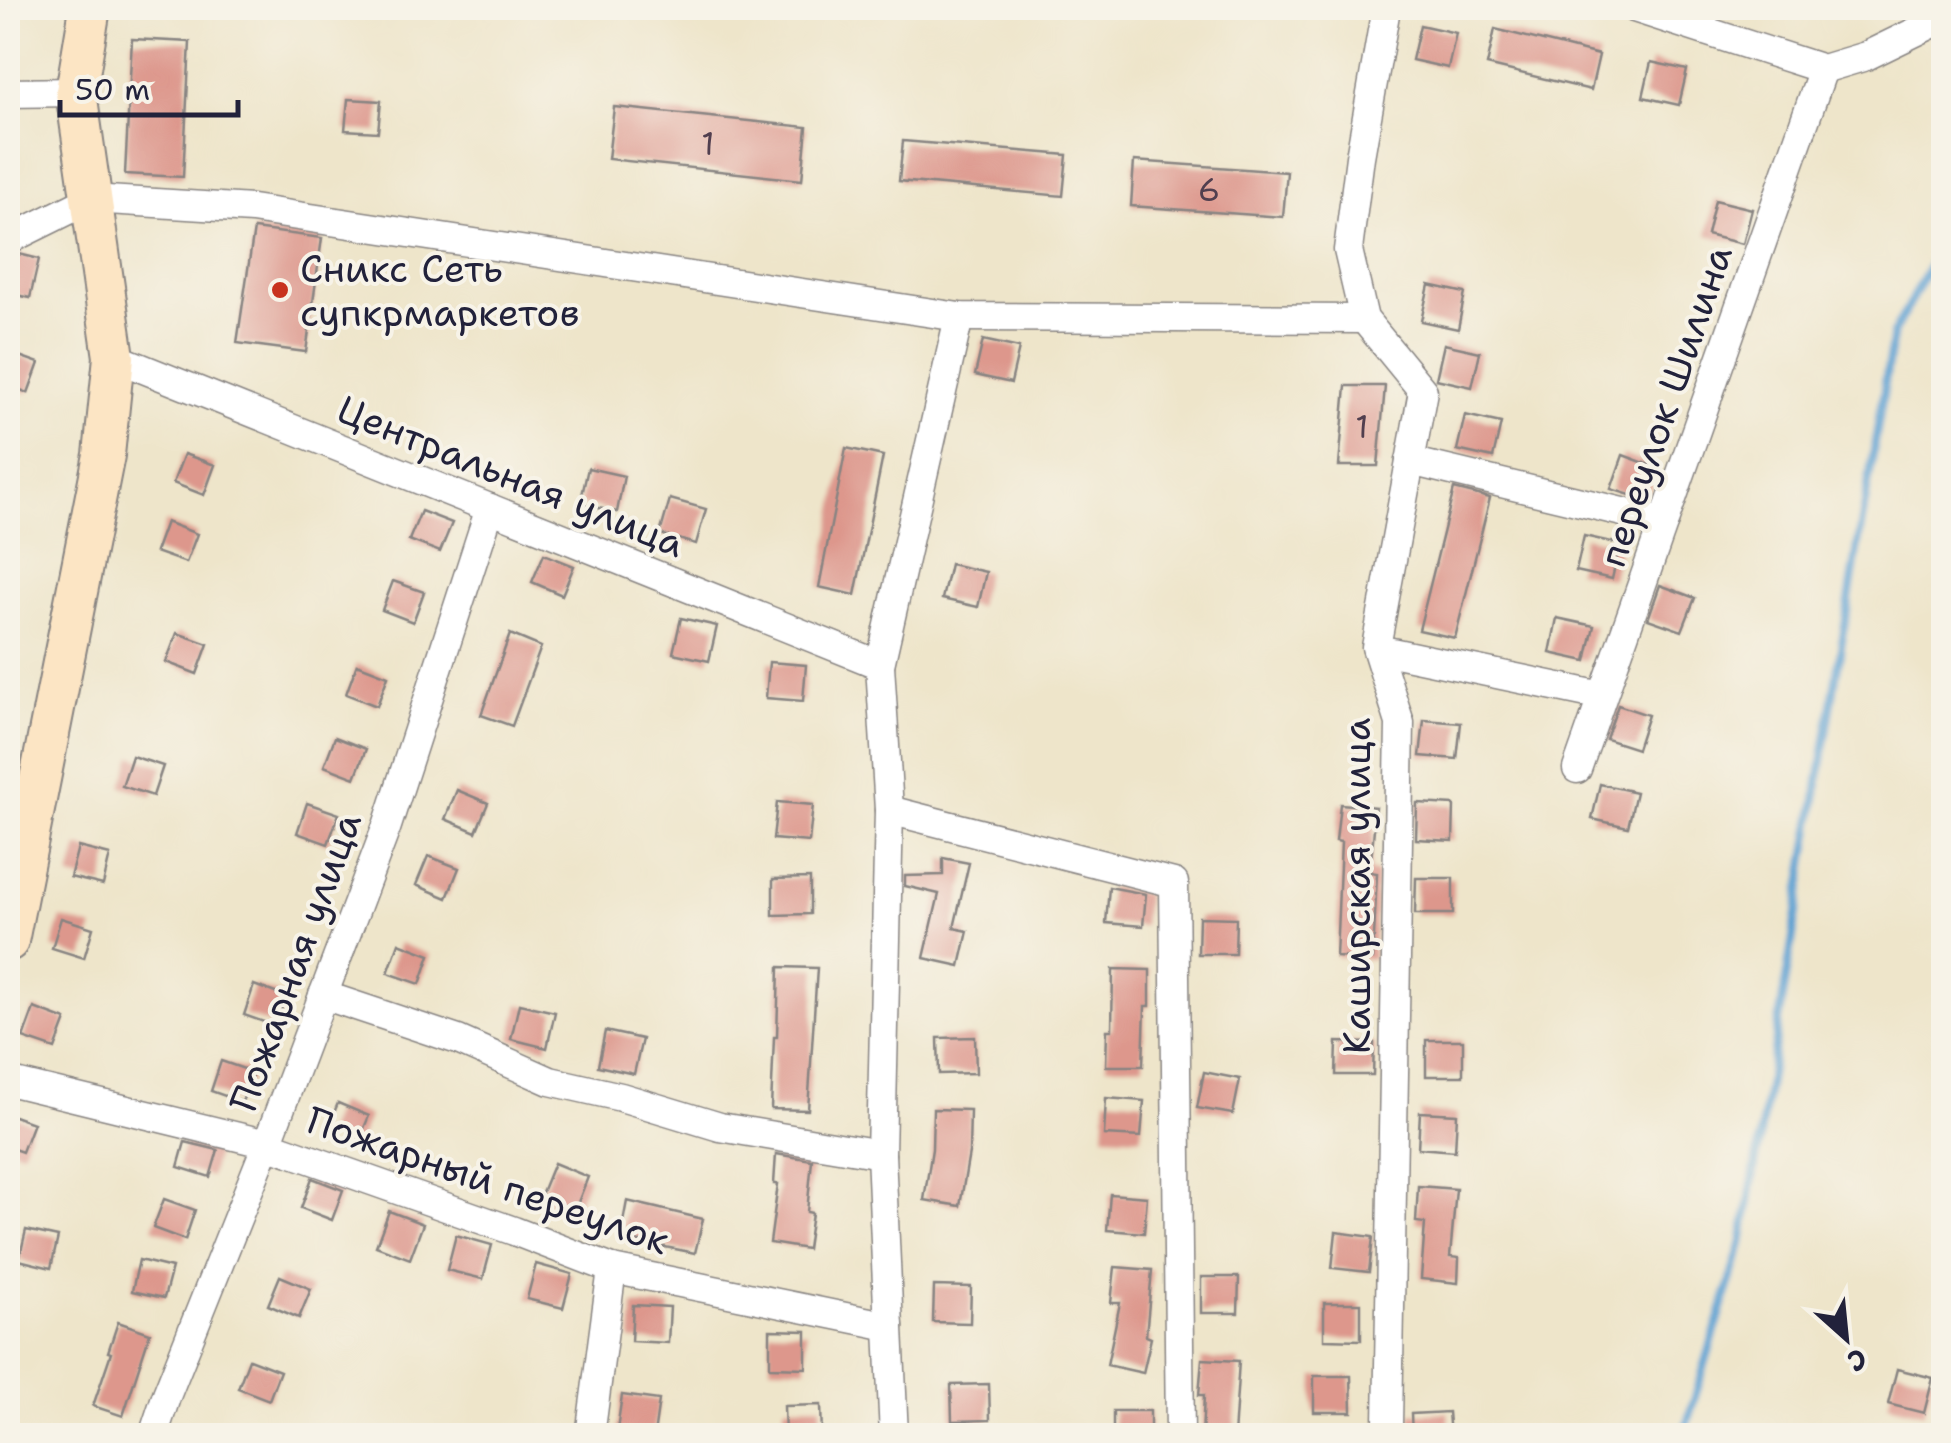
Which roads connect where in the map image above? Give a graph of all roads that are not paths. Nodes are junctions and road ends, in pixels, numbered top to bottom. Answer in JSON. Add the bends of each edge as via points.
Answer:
{"nodes":[{"id":1,"x":90,"y":8,"type":"edge"},
{"id":2,"x":1386,"y":8,"type":"edge"},
{"id":3,"x":1634,"y":8,"type":"edge"},
{"id":4,"x":1944,"y":18,"type":"edge"},
{"id":5,"x":1823,"y":69,"type":"junction"},
{"id":6,"x":76,"y":92,"type":"junction"},
{"id":7,"x":8,"y":93,"type":"edge"},
{"id":8,"x":92,"y":199,"type":"junction"},
{"id":9,"x":8,"y":240,"type":"edge"},
{"id":10,"x":959,"y":317,"type":"junction"},
{"id":11,"x":1364,"y":319,"type":"junction"},
{"id":12,"x":114,"y":357,"type":"junction"},
{"id":13,"x":1410,"y":461,"type":"junction"},
{"id":14,"x":490,"y":508,"type":"junction"},
{"id":15,"x":1664,"y":522,"type":"junction"},
{"id":16,"x":1377,"y":649,"type":"junction"},
{"id":17,"x":880,"y":665,"type":"junction"},
{"id":18,"x":1602,"y":696,"type":"junction"},
{"id":19,"x":1577,"y":769,"type":"dead end"},
{"id":20,"x":889,"y":810,"type":"junction"},
{"id":21,"x":8,"y":941,"type":"edge"},
{"id":22,"x":324,"y":994,"type":"junction"},
{"id":23,"x":8,"y":1081,"type":"edge"},
{"id":24,"x":267,"y":1144,"type":"junction"},
{"id":25,"x":881,"y":1154,"type":"junction"},
{"id":26,"x":612,"y":1270,"type":"junction"},
{"id":27,"x":889,"y":1326,"type":"junction"},
{"id":28,"x":154,"y":1436,"type":"edge"},
{"id":29,"x":590,"y":1436,"type":"edge"},
{"id":30,"x":894,"y":1436,"type":"edge"},
{"id":31,"x":1180,"y":1436,"type":"edge"},
{"id":32,"x":1391,"y":1436,"type":"edge"}],
"edges":[{"from":1,"to":6,"type":"street"},
{"from":2,"to":11,"type":"street","name":"Каширская улица","via":[[1348,250]]},
{"from":3,"to":5,"type":"street"},
{"from":4,"to":5,"type":"street"},
{"from":5,"to":15,"type":"street","name":"переулок Шилина"},
{"from":6,"to":7,"type":"street"},
{"from":6,"to":8,"type":"street"},
{"from":8,"to":9,"type":"street"},
{"from":8,"to":10,"type":"street","via":[[252,208]]},
{"from":8,"to":12,"type":"street"},
{"from":10,"to":11,"type":"street"},
{"from":10,"to":17,"type":"street"},
{"from":11,"to":13,"type":"street","name":"Каширская улица","via":[[1423,391]]},
{"from":12,"to":14,"type":"street","name":"Центральная улица"},
{"from":12,"to":21,"type":"street","via":[[104,455]]},
{"from":13,"to":15,"type":"street"},
{"from":13,"to":16,"type":"street","name":"Каширская улица"},
{"from":14,"to":17,"type":"street","name":"Центральная улица"},
{"from":14,"to":22,"type":"street","name":"Пожарная улица"},
{"from":15,"to":18,"type":"street","name":"переулок Шилина"},
{"from":16,"to":18,"type":"street"},
{"from":16,"to":32,"type":"street","name":"Каширская улица","via":[[1400,723]]},
{"from":17,"to":20,"type":"street"},
{"from":18,"to":19,"type":"street","name":"переулок Шилина"},
{"from":20,"to":25,"type":"street"},
{"from":20,"to":31,"type":"street","via":[[1174,883]]},
{"from":22,"to":24,"type":"street","name":"Пожарная улица"},
{"from":22,"to":25,"type":"street","via":[[458,1040],[550,1082],[720,1127]]},
{"from":23,"to":24,"type":"street","name":"Пожарный переулок"},
{"from":24,"to":26,"type":"street","name":"Пожарный переулок"},
{"from":24,"to":28,"type":"street","name":"Пожарная улица"},
{"from":25,"to":27,"type":"street"},
{"from":26,"to":27,"type":"street","name":"Пожарный переулок"},
{"from":26,"to":29,"type":"street"},
{"from":27,"to":30,"type":"street"}]}
